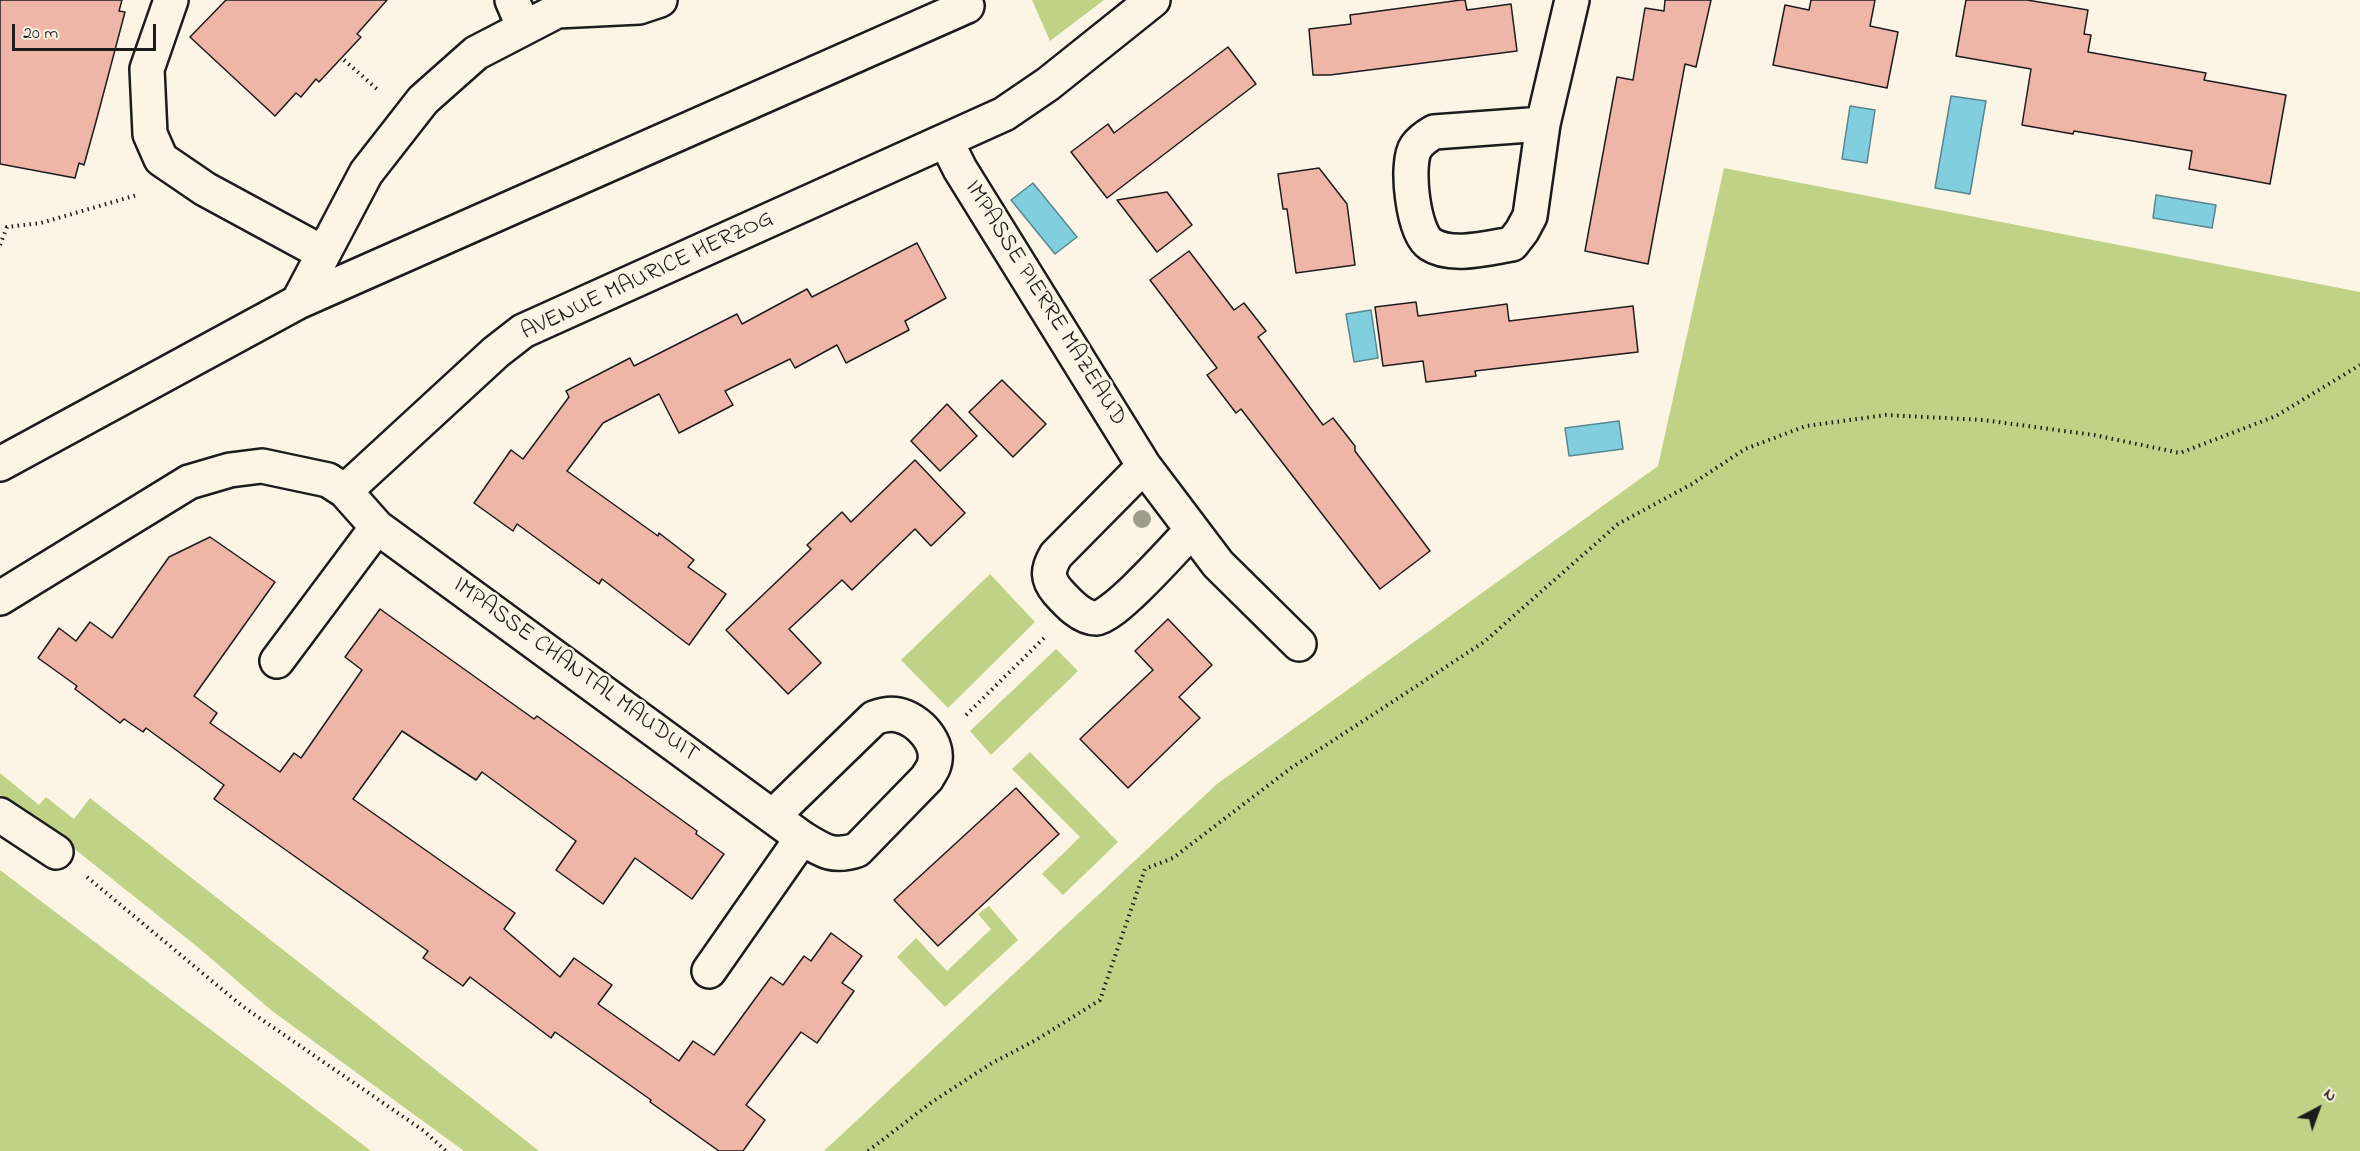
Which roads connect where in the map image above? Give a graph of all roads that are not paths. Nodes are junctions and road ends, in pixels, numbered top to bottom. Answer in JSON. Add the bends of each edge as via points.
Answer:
{"nodes":[{"id":1,"x":171,"y":0,"type":"edge"},
{"id":2,"x":660,"y":0,"type":"edge"},
{"id":3,"x":964,"y":0,"type":"edge"},
{"id":4,"x":1154,"y":0,"type":"edge"},
{"id":5,"x":1572,"y":0,"type":"edge"},
{"id":6,"x":518,"y":14,"type":"edge"},
{"id":7,"x":1543,"y":124,"type":"junction"},
{"id":8,"x":946,"y":141,"type":"junction"},
{"id":9,"x":323,"y":254,"type":"junction"},
{"id":10,"x":298,"y":302,"type":"junction"},
{"id":11,"x":0,"y":464,"type":"edge"},
{"id":12,"x":1144,"y":466,"type":"junction"},
{"id":13,"x":345,"y":491,"type":"junction"},
{"id":14,"x":377,"y":527,"type":"junction"},
{"id":15,"x":1191,"y":531,"type":"junction"},
{"id":16,"x":0,"y":598,"type":"edge"},
{"id":17,"x":1299,"y":644,"type":"dead end"},
{"id":18,"x":278,"y":661,"type":"dead end"},
{"id":19,"x":0,"y":815,"type":"edge"},
{"id":20,"x":773,"y":816,"type":"junction"},
{"id":21,"x":802,"y":838,"type":"junction"},
{"id":22,"x":57,"y":852,"type":"road end"},
{"id":23,"x":709,"y":971,"type":"dead end"}],
"edges":[{"from":1,"to":9,"type":"street","via":[[147,69],[150,134],[161,159]]},
{"from":2,"to":6,"type":"street","via":[[639,7]]},
{"from":3,"to":10,"type":"street","via":[[967,6]]},
{"from":4,"to":8,"type":"street","name":"AVENUE MAURICE HERZOG","via":[[1027,100]]},
{"from":5,"to":7,"type":"street"},
{"from":6,"to":9,"type":"street","via":[[423,100],[366,173]]},
{"from":7,"to":7,"type":"street","via":[[1530,216],[1512,244],[1455,251],[1442,249],[1422,237],[1410,170],[1415,148],[1424,139],[1434,132]]},
{"from":8,"to":12,"type":"street","name":"IMPASSE PIERRE MAZEAUD"},
{"from":8,"to":13,"type":"street","name":"AVENUE MAURICE HERZOG","via":[[523,331]]},
{"from":9,"to":10,"type":"street"},
{"from":10,"to":11,"type":"street"},
{"from":12,"to":15,"type":"street","name":"IMPASSE PIERRE MAZEAUD"},
{"from":12,"to":15,"type":"street","via":[[1056,555],[1050,565],[1052,584],[1075,609],[1098,618],[1115,608]]},
{"from":13,"to":14,"type":"street","name":"IMPASSE CHANTAL MAUDUIT"},
{"from":13,"to":16,"type":"street","via":[[321,478],[262,466],[189,482]]},
{"from":14,"to":18,"type":"street"},
{"from":14,"to":20,"type":"street","name":"IMPASSE CHANTAL MAUDUIT"},
{"from":15,"to":17,"type":"street","name":"IMPASSE PIERRE MAZEAUD","via":[[1218,564]]},
{"from":19,"to":22,"type":"street"},
{"from":20,"to":21,"type":"street","name":"IMPASSE CHANTAL MAUDUIT"},
{"from":20,"to":21,"type":"street","name":"IMPASSE CHANTAL MAUDUIT","via":[[874,718],[900,715],[926,732],[935,764],[927,778],[857,850],[824,852]]},
{"from":21,"to":23,"type":"street"}]}
